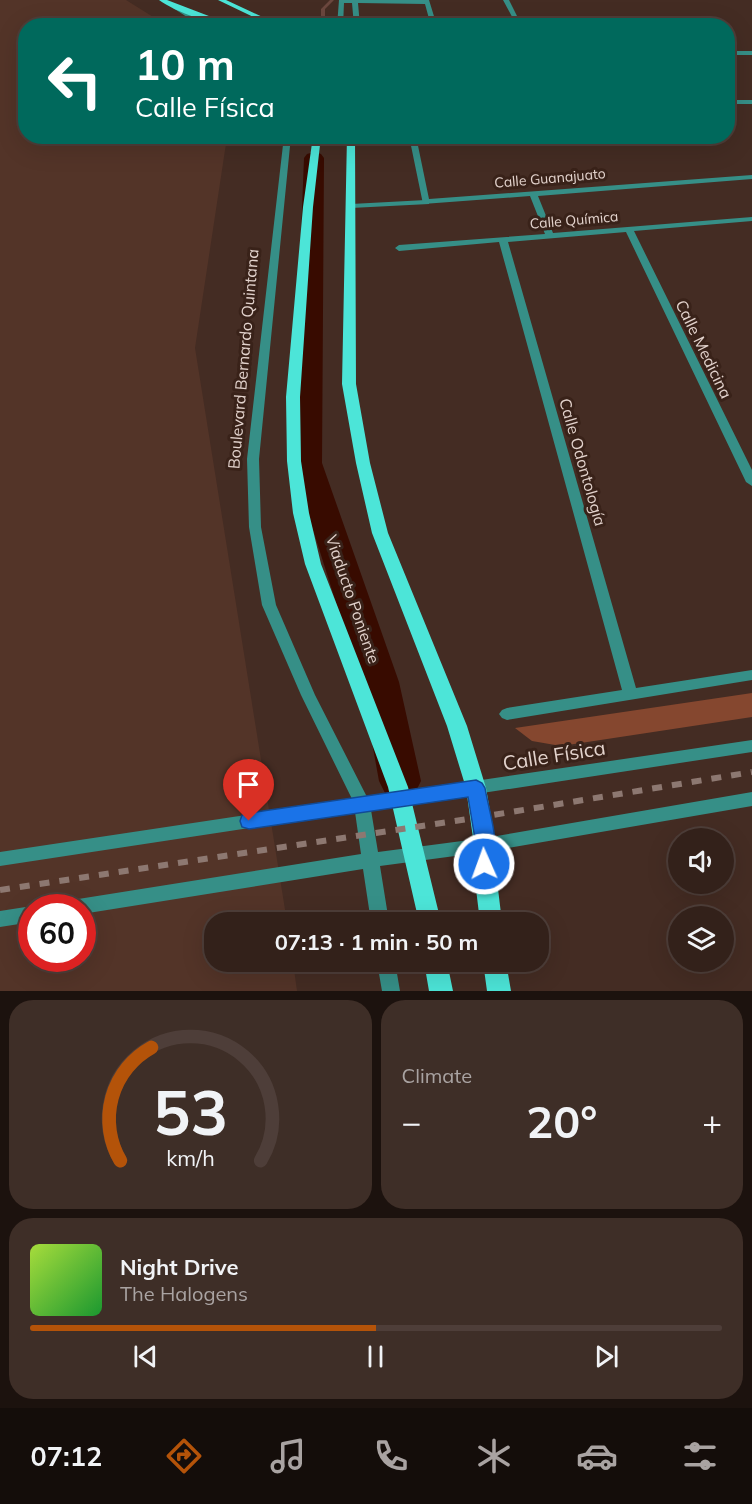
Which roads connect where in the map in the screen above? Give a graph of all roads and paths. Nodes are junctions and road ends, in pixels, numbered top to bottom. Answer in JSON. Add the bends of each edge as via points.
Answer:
{"nodes":[{"id":1,"x":162,"y":0,"type":"edge"},
{"id":2,"x":221,"y":0,"type":"edge"},
{"id":3,"x":506,"y":0,"type":"edge"},
{"id":4,"x":342,"y":1,"type":"edge"},
{"id":5,"x":354,"y":1,"type":"edge"},
{"id":6,"x":397,"y":2,"type":"edge"},
{"id":7,"x":427,"y":2,"type":"edge"},
{"id":8,"x":175,"y":7,"type":"junction"},
{"id":9,"x":193,"y":18,"type":"edge"},
{"id":10,"x":208,"y":18,"type":"edge"},
{"id":11,"x":261,"y":18,"type":"edge"},
{"id":12,"x":341,"y":18,"type":"edge"},
{"id":13,"x":356,"y":18,"type":"edge"},
{"id":14,"x":432,"y":18,"type":"edge"},
{"id":15,"x":516,"y":18,"type":"edge"},
{"id":16,"x":735,"y":53,"type":"edge"},
{"id":17,"x":752,"y":53,"type":"edge"},
{"id":18,"x":735,"y":102,"type":"edge"},
{"id":19,"x":752,"y":102,"type":"edge"},
{"id":20,"x":287,"y":144,"type":"edge"},
{"id":21,"x":316,"y":144,"type":"edge"},
{"id":22,"x":351,"y":144,"type":"edge"},
{"id":23,"x":414,"y":144,"type":"edge"},
{"id":24,"x":752,"y":177,"type":"edge"},
{"id":25,"x":533,"y":194,"type":"junction"},
{"id":26,"x":426,"y":201,"type":"junction"},
{"id":27,"x":351,"y":206,"type":"junction"},
{"id":28,"x":751,"y":221,"type":"edge"},
{"id":29,"x":629,"y":230,"type":"junction"},
{"id":30,"x":550,"y":236,"type":"junction"},
{"id":31,"x":503,"y":240,"type":"junction"},
{"id":32,"x":399,"y":248,"type":"dead end"},
{"id":33,"x":752,"y":482,"type":"edge"},
{"id":34,"x":752,"y":675,"type":"edge"},
{"id":35,"x":630,"y":693,"type":"junction"},
{"id":36,"x":507,"y":714,"type":"dead end"},
{"id":37,"x":752,"y":746,"type":"edge"},
{"id":38,"x":476,"y":788,"type":"junction"},
{"id":39,"x":752,"y":799,"type":"edge"},
{"id":40,"x":362,"y":804,"type":"junction"},
{"id":41,"x":485,"y":845,"type":"junction"},
{"id":42,"x":0,"y":859,"type":"edge"},
{"id":43,"x":371,"y":860,"type":"junction"},
{"id":44,"x":96,"y":904,"type":"edge"},
{"id":45,"x":379,"y":912,"type":"edge"},
{"id":46,"x":428,"y":912,"type":"edge"},
{"id":47,"x":490,"y":912,"type":"edge"},
{"id":48,"x":18,"y":916,"type":"edge"},
{"id":49,"x":0,"y":919,"type":"edge"},
{"id":50,"x":388,"y":972,"type":"edge"},
{"id":51,"x":438,"y":972,"type":"edge"},
{"id":52,"x":496,"y":972,"type":"edge"},
{"id":53,"x":391,"y":991,"type":"edge"},
{"id":54,"x":441,"y":991,"type":"edge"},
{"id":55,"x":499,"y":991,"type":"edge"}],
"edges":[{"from":1,"to":8,"type":"main road"},
{"from":2,"to":11,"type":"main road"},
{"from":3,"to":15,"type":"street"},
{"from":4,"to":5,"type":"street"},
{"from":4,"to":12,"type":"street"},
{"from":5,"to":6,"type":"street"},
{"from":5,"to":13,"type":"street"},
{"from":6,"to":7,"type":"street"},
{"from":7,"to":14,"type":"street"},
{"from":8,"to":9,"type":"street"},
{"from":8,"to":10,"type":"main road"},
{"from":16,"to":17,"type":"street"},
{"from":18,"to":19,"type":"street"},
{"from":20,"to":40,"type":"street","name":"Boulevard Bernardo Quintana","via":[[254,459],[255,527],[269,605]]},
{"from":21,"to":46,"type":"main road","name":"Viaducto Poniente","via":[[293,397],[294,461],[301,513],[313,564],[398,787]]},
{"from":22,"to":27,"type":"main road"},
{"from":23,"to":26,"type":"street"},
{"from":24,"to":25,"type":"street","name":"Calle Guanajuato"},
{"from":25,"to":26,"type":"street","name":"Calle Guanajuato"},
{"from":25,"to":30,"type":"street"},
{"from":26,"to":27,"type":"street","name":"Calle Guanajuato"},
{"from":27,"to":38,"type":"main road","via":[[349,384],[363,463],[380,533],[457,726]]},
{"from":28,"to":29,"type":"street","name":"Calle Química"},
{"from":29,"to":30,"type":"street","name":"Calle Química"},
{"from":29,"to":33,"type":"street","name":"Calle Medicina"},
{"from":30,"to":31,"type":"street","name":"Calle Química"},
{"from":31,"to":32,"type":"street","name":"Calle Química"},
{"from":31,"to":35,"type":"street","name":"Calle Odontología"},
{"from":34,"to":35,"type":"street"},
{"from":35,"to":36,"type":"street"},
{"from":37,"to":38,"type":"street","name":"Calle Física"},
{"from":38,"to":40,"type":"street","name":"Calle Física"},
{"from":38,"to":41,"type":"main road"},
{"from":39,"to":41,"type":"street"},
{"from":40,"to":42,"type":"street","name":"Calle Física"},
{"from":40,"to":43,"type":"street","name":"Boulevard Bernardo Quintana"},
{"from":41,"to":43,"type":"street"},
{"from":41,"to":47,"type":"main road"},
{"from":43,"to":44,"type":"street"},
{"from":43,"to":45,"type":"street","name":"Boulevard Bernardo Quintana"},
{"from":48,"to":49,"type":"street"},
{"from":50,"to":53,"type":"street"},
{"from":51,"to":54,"type":"main road"},
{"from":52,"to":55,"type":"main road"}]}
